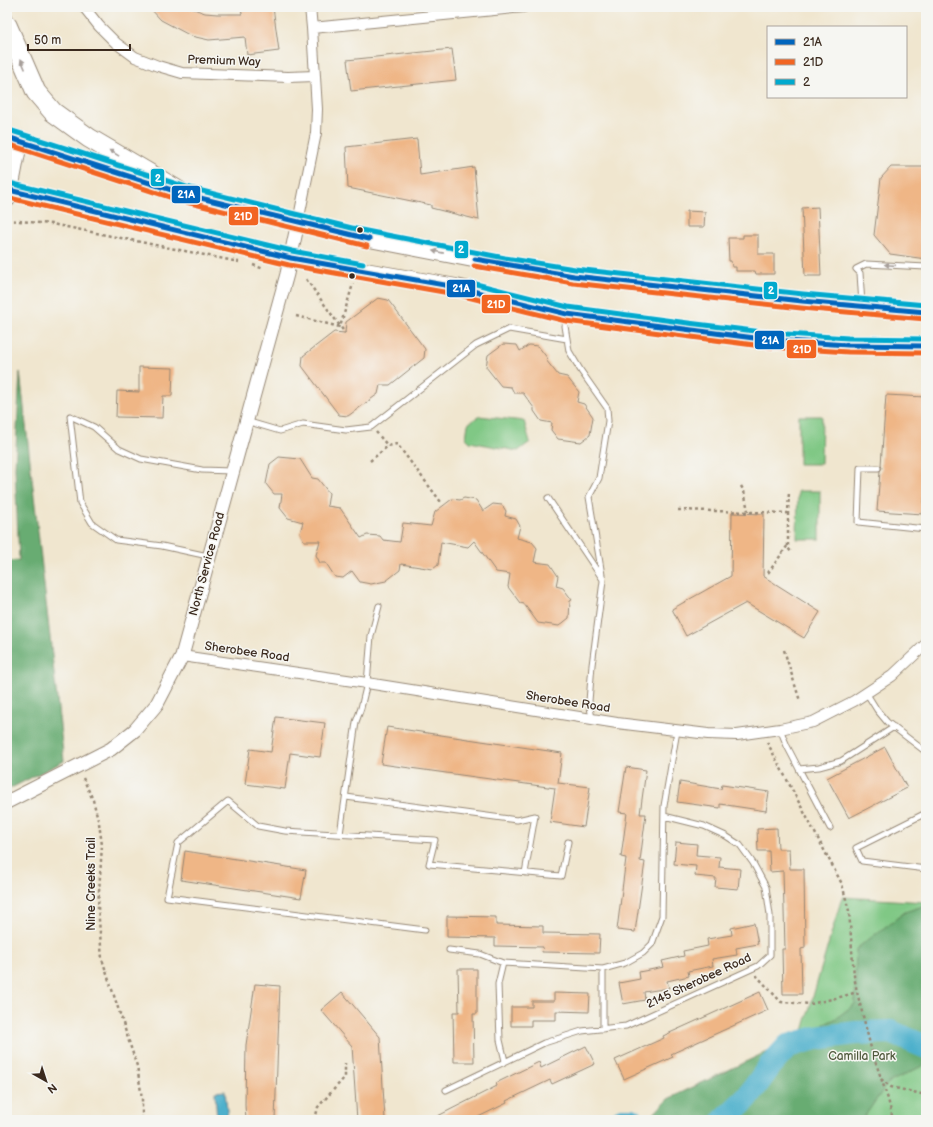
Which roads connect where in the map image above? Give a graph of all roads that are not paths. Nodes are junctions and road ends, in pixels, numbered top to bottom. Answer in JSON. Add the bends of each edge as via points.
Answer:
{"nodes":[{"id":1,"x":84,"y":7,"type":"edge"},
{"id":2,"x":310,"y":7,"type":"edge"},
{"id":3,"x":524,"y":7,"type":"edge"},
{"id":4,"x":7,"y":25,"type":"edge"},
{"id":5,"x":312,"y":28,"type":"junction"},
{"id":6,"x":315,"y":76,"type":"junction"},
{"id":7,"x":12,"y":139,"type":"edge"},
{"id":8,"x":8,"y":192,"type":"edge"},
{"id":9,"x":184,"y":194,"type":"junction"},
{"id":10,"x":298,"y":222,"type":"junction"},
{"id":11,"x":291,"y":258,"type":"junction"},
{"id":12,"x":926,"y":267,"type":"edge"},
{"id":13,"x":862,"y":307,"type":"junction"},
{"id":14,"x":926,"y":312,"type":"edge"},
{"id":15,"x":567,"y":314,"type":"junction"},
{"id":16,"x":567,"y":339,"type":"junction"},
{"id":17,"x":926,"y":346,"type":"edge"},
{"id":18,"x":246,"y":421,"type":"junction"},
{"id":19,"x":878,"y":468,"type":"dead end"},
{"id":20,"x":232,"y":471,"type":"junction"},
{"id":21,"x":548,"y":498,"type":"dead end"},
{"id":22,"x":926,"y":529,"type":"edge"},
{"id":23,"x":209,"y":556,"type":"junction"},
{"id":24,"x":603,"y":581,"type":"junction"},
{"id":25,"x":378,"y":606,"type":"dead end"},
{"id":26,"x":926,"y":644,"type":"edge"},
{"id":27,"x":182,"y":656,"type":"junction"},
{"id":28,"x":367,"y":683,"type":"junction"},
{"id":29,"x":867,"y":694,"type":"junction"},
{"id":30,"x":592,"y":719,"type":"junction"},
{"id":31,"x":894,"y":727,"type":"junction"},
{"id":32,"x":780,"y":729,"type":"junction"},
{"id":33,"x":676,"y":731,"type":"junction"},
{"id":34,"x":926,"y":752,"type":"edge"},
{"id":35,"x":799,"y":769,"type":"junction"},
{"id":36,"x":346,"y":797,"type":"junction"},
{"id":37,"x":7,"y":802,"type":"edge"},
{"id":38,"x":926,"y":813,"type":"edge"},
{"id":39,"x":664,"y":816,"type":"junction"},
{"id":40,"x":830,"y":828,"type":"dead end"},
{"id":41,"x":340,"y":834,"type":"junction"},
{"id":42,"x":568,"y":842,"type":"dead end"},
{"id":43,"x":926,"y":869,"type":"edge"},
{"id":44,"x":525,"y":873,"type":"junction"},
{"id":45,"x":425,"y":930,"type":"dead end"},
{"id":46,"x":449,"y":950,"type":"dead end"},
{"id":47,"x":502,"y":962,"type":"junction"},
{"id":48,"x":603,"y":969,"type":"junction"},
{"id":49,"x":603,"y":1029,"type":"junction"},
{"id":50,"x":505,"y":1061,"type":"junction"},
{"id":51,"x":446,"y":1090,"type":"dead end"}],
"edges":[{"from":1,"to":6,"type":"street","name":"Premium Way","via":[[116,43],[135,57],[182,74]]},
{"from":2,"to":5,"type":"street"},
{"from":3,"to":5,"type":"street"},
{"from":9,"to":4,"type":"highway","one_way":true,"via":[[89,138],[53,112],[36,92]]},
{"from":5,"to":6,"type":"street"},
{"from":6,"to":10,"type":"street","via":[[316,133]]},
{"from":7,"to":8,"type":"highway"},
{"from":7,"to":9,"type":"main road"},
{"from":8,"to":11,"type":"main road"},
{"from":9,"to":10,"type":"main road"},
{"from":10,"to":11,"type":"street","name":"North Service Road"},
{"from":13,"to":10,"type":"main road","one_way":true,"via":[[574,276],[354,236]]},
{"from":11,"to":15,"type":"main road","via":[[456,287]]},
{"from":11,"to":18,"type":"street","name":"North Service Road"},
{"from":12,"to":13,"type":"lane","one_way":true,"via":[[866,264],[856,269],[860,273]]},
{"from":13,"to":14,"type":"main road"},
{"from":15,"to":16,"type":"lane"},
{"from":15,"to":17,"type":"main road","via":[[770,340]]},
{"from":16,"to":18,"type":"lane","via":[[509,329],[476,346],[371,427],[346,430],[303,424],[280,431]]},
{"from":16,"to":24,"type":"lane","via":[[569,351],[607,408],[608,421],[599,478],[590,497]]},
{"from":18,"to":20,"type":"street","name":"North Service Road"},
{"from":19,"to":22,"type":"lane","via":[[860,468],[858,522]]},
{"from":20,"to":23,"type":"street","name":"North Service Road"},
{"from":20,"to":23,"type":"lane","via":[[202,470],[141,459],[119,449],[94,427],[70,416],[80,503],[92,523],[116,540]]},
{"from":21,"to":24,"type":"lane"},
{"from":23,"to":27,"type":"street","name":"North Service Road"},
{"from":24,"to":30,"type":"lane","via":[[589,701]]},
{"from":25,"to":28,"type":"lane","via":[[371,636]]},
{"from":26,"to":29,"type":"street","name":"Sherobee Road","via":[[892,676]]},
{"from":27,"to":28,"type":"street","name":"Sherobee Road"},
{"from":27,"to":37,"type":"street","name":"North Service Road","via":[[157,704],[135,730],[111,749]]},
{"from":28,"to":30,"type":"street","name":"Sherobee Road"},
{"from":28,"to":36,"type":"lane","via":[[356,722]]},
{"from":29,"to":31,"type":"lane","via":[[877,710]]},
{"from":29,"to":32,"type":"street","name":"Sherobee Road","via":[[813,722]]},
{"from":30,"to":33,"type":"street","name":"Sherobee Road"},
{"from":31,"to":34,"type":"lane"},
{"from":31,"to":35,"type":"lane","via":[[841,762]]},
{"from":32,"to":33,"type":"street","name":"Sherobee Road","via":[[737,735]]},
{"from":32,"to":35,"type":"lane"},
{"from":33,"to":39,"type":"lane"},
{"from":35,"to":40,"type":"lane"},
{"from":36,"to":41,"type":"lane"},
{"from":36,"to":44,"type":"lane","via":[[517,820],[535,816]]},
{"from":38,"to":43,"type":"lane","via":[[856,848],[862,861]]},
{"from":39,"to":48,"type":"lane","via":[[662,916],[652,944],[643,953],[625,963]]},
{"from":39,"to":49,"type":"lane","name":"2145 Sherobee Road","via":[[704,826],[740,845],[766,887],[770,915],[770,955],[758,966],[626,1026]]},
{"from":41,"to":44,"type":"lane","via":[[435,840],[429,864]]},
{"from":41,"to":45,"type":"lane","via":[[285,831],[258,826],[228,801],[178,843],[167,897]]},
{"from":42,"to":44,"type":"lane","via":[[561,876]]},
{"from":46,"to":47,"type":"lane","via":[[480,954]]},
{"from":47,"to":48,"type":"lane"},
{"from":47,"to":50,"type":"lane","via":[[498,984],[500,1040]]},
{"from":48,"to":49,"type":"lane"},
{"from":49,"to":50,"type":"lane","name":"2145 Sherobee Road","via":[[582,1031],[544,1043]]},
{"from":50,"to":51,"type":"lane","name":"2145 Sherobee Road"}]}
